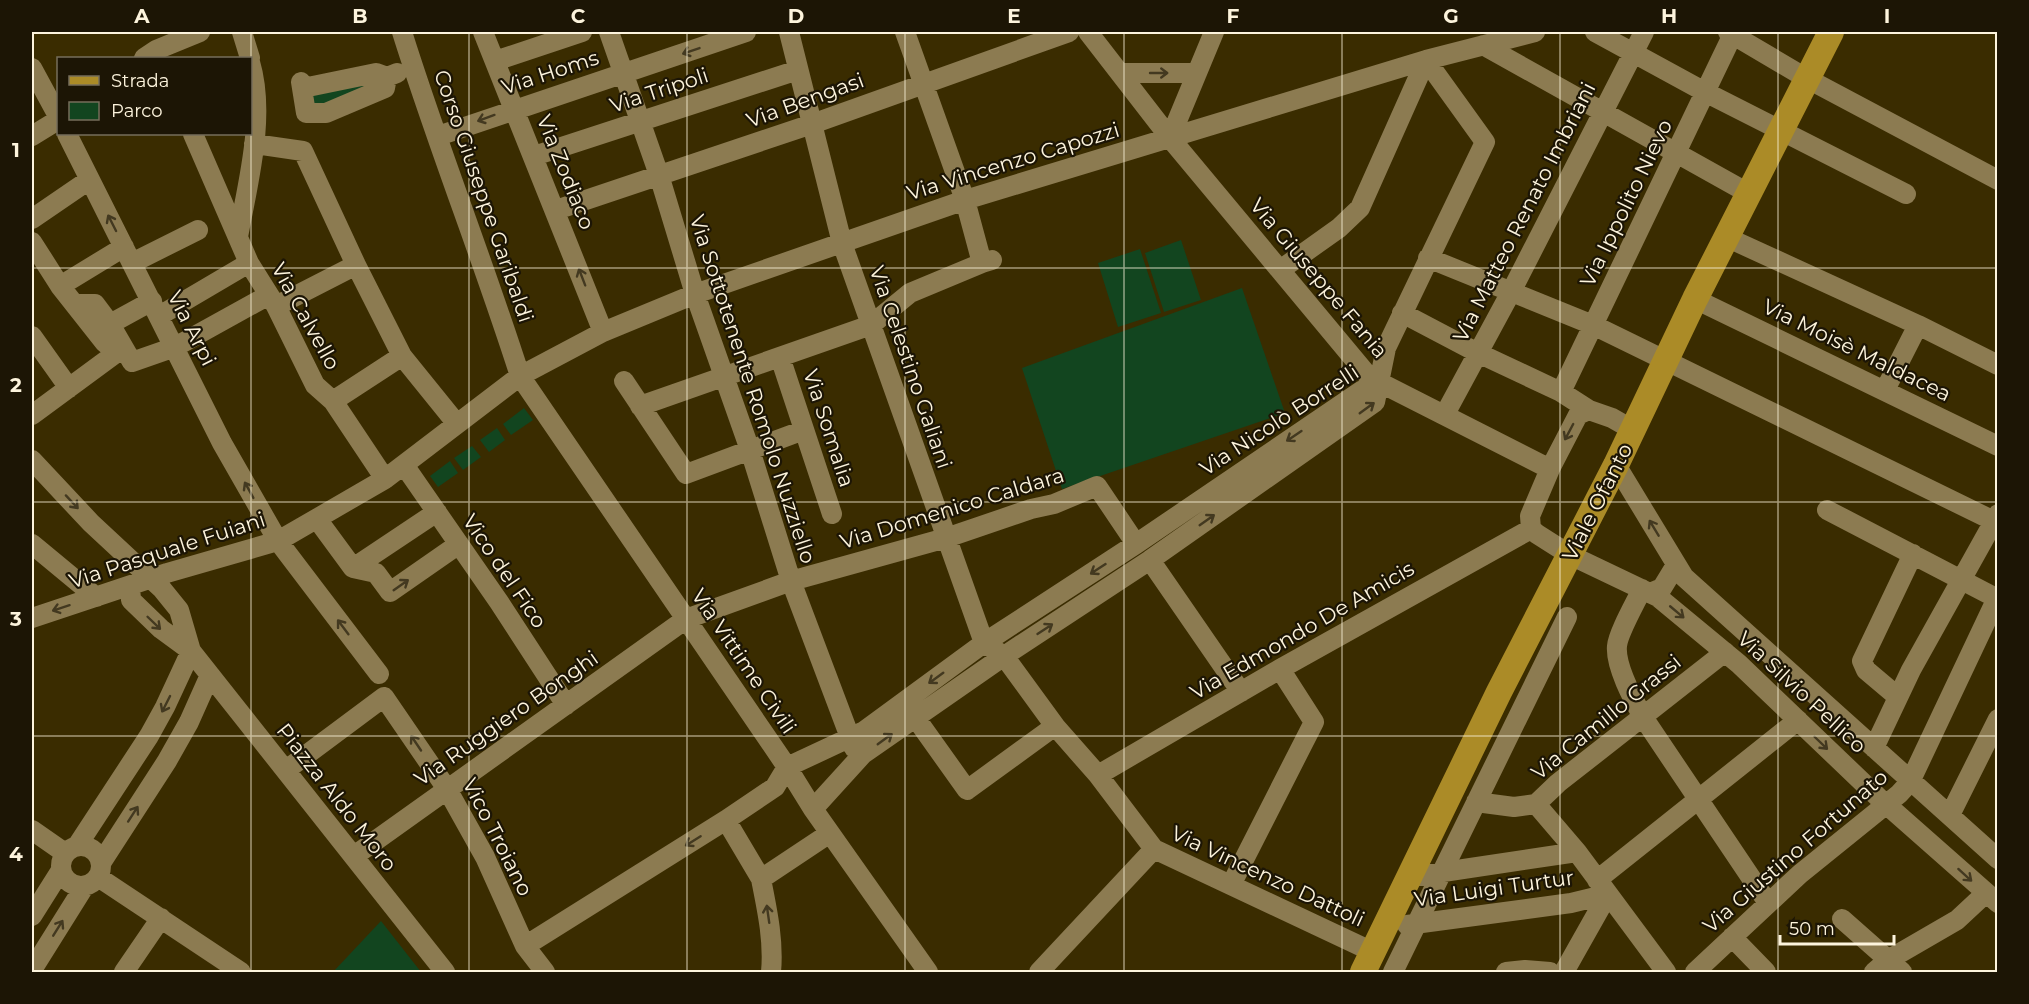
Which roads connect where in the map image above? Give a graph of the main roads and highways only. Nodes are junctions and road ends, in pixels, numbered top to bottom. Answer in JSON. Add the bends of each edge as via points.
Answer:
{"nodes":[{"id":1,"x":1830,"y":32,"type":"edge"},
{"id":2,"x":1369,"y":962,"type":"edge"}],
"edges":[{"from":1,"to":2,"type":"main road","name":"Viale Ofanto","via":[[1499,692]]}]}
